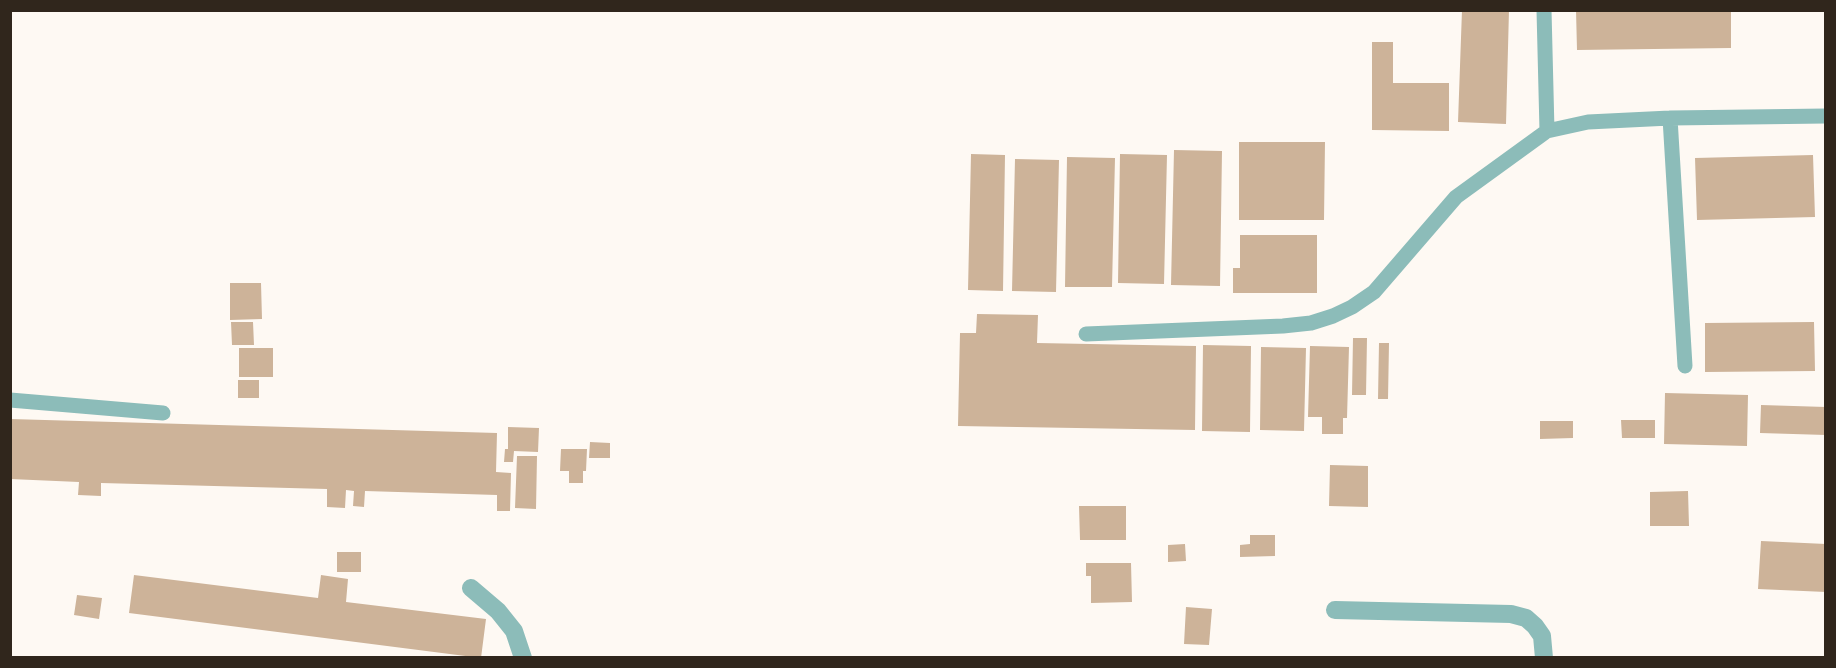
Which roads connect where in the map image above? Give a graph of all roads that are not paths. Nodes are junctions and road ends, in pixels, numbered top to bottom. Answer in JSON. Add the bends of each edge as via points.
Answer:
{"nodes":[{"id":1,"x":1544,"y":10,"type":"edge"},
{"id":2,"x":1826,"y":116,"type":"edge"},
{"id":3,"x":1670,"y":118,"type":"junction"},
{"id":4,"x":1547,"y":131,"type":"junction"},
{"id":5,"x":1086,"y":334,"type":"dead end"},
{"id":6,"x":1685,"y":366,"type":"dead end"},
{"id":7,"x":10,"y":400,"type":"edge"},
{"id":8,"x":163,"y":412,"type":"dead end"},
{"id":9,"x":471,"y":588,"type":"dead end"},
{"id":10,"x":1335,"y":610,"type":"dead end"},
{"id":11,"x":523,"y":657,"type":"edge"},
{"id":12,"x":1544,"y":657,"type":"edge"}],
"edges":[{"from":1,"to":4,"type":"lane"},
{"from":2,"to":3,"type":"lane"},
{"from":3,"to":4,"type":"lane","via":[[1588,122]]},
{"from":3,"to":6,"type":"lane"},
{"from":4,"to":5,"type":"lane","via":[[1456,197],[1374,292],[1333,316],[1283,326]]},
{"from":7,"to":8,"type":"lane"},
{"from":9,"to":11,"type":"street","via":[[514,631]]},
{"from":10,"to":12,"type":"street","via":[[1511,614],[1526,618],[1535,626],[1542,636]]}]}
